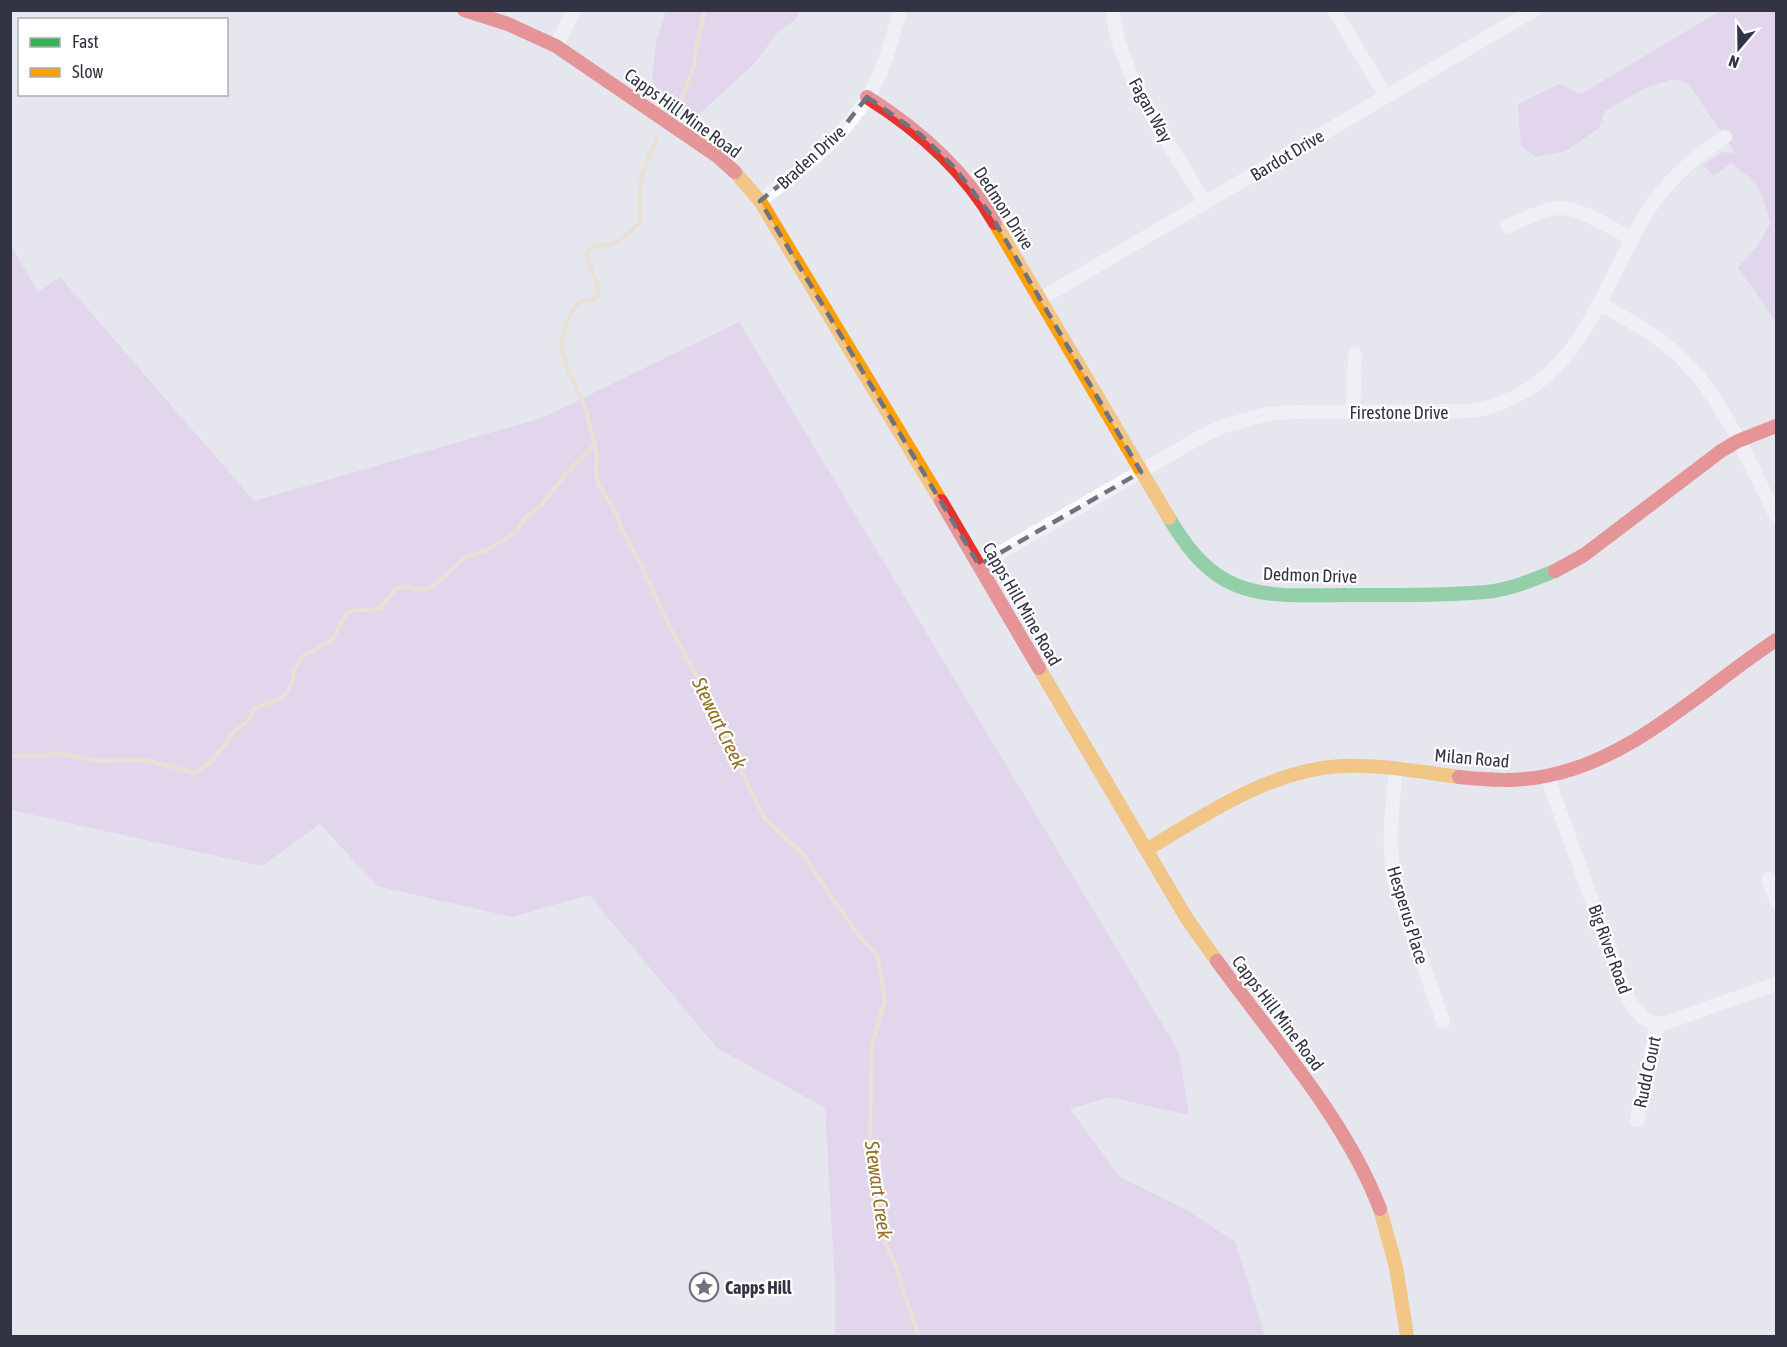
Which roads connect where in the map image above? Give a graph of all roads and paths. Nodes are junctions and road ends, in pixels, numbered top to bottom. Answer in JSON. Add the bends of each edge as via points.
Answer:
{"nodes":[{"id":1,"x":464,"y":10,"type":"edge"},
{"id":2,"x":574,"y":10,"type":"edge"},
{"id":3,"x":900,"y":10,"type":"edge"},
{"id":4,"x":1112,"y":10,"type":"edge"},
{"id":5,"x":1334,"y":10,"type":"edge"},
{"id":6,"x":1534,"y":10,"type":"edge"},
{"id":7,"x":556,"y":46,"type":"junction"},
{"id":8,"x":1386,"y":96,"type":"junction"},
{"id":9,"x":867,"y":97,"type":"junction"},
{"id":10,"x":1725,"y":137,"type":"dead end"},
{"id":11,"x":760,"y":201,"type":"junction"},
{"id":12,"x":1205,"y":203,"type":"junction"},
{"id":13,"x":1508,"y":226,"type":"dead end"},
{"id":14,"x":1632,"y":239,"type":"junction"},
{"id":15,"x":1040,"y":299,"type":"junction"},
{"id":16,"x":1599,"y":303,"type":"junction"},
{"id":17,"x":1355,"y":354,"type":"dead end"},
{"id":18,"x":1353,"y":412,"type":"junction"},
{"id":19,"x":1776,"y":426,"type":"edge"},
{"id":20,"x":1738,"y":441,"type":"junction"},
{"id":21,"x":1140,"y":472,"type":"junction"},
{"id":22,"x":1776,"y":516,"type":"edge"},
{"id":23,"x":979,"y":565,"type":"junction"},
{"id":24,"x":1776,"y":640,"type":"edge"},
{"id":25,"x":1396,"y":769,"type":"junction"},
{"id":26,"x":1547,"y":776,"type":"junction"},
{"id":27,"x":1146,"y":850,"type":"junction"},
{"id":28,"x":1769,"y":879,"type":"dead end"},
{"id":29,"x":1776,"y":901,"type":"edge"},
{"id":30,"x":1776,"y":984,"type":"edge"},
{"id":31,"x":1443,"y":1021,"type":"dead end"},
{"id":32,"x":1658,"y":1024,"type":"junction"},
{"id":33,"x":1637,"y":1120,"type":"dead end"},
{"id":34,"x":1407,"y":1336,"type":"edge"}],
"edges":[{"from":1,"to":7,"type":"street","name":"Capps Hill Mine Road"},
{"from":2,"to":7,"type":"street"},
{"from":3,"to":9,"type":"street","name":"Braden Drive","via":[[888,54]]},
{"from":4,"to":12,"type":"street","name":"Fagan Way","via":[[1120,47],[1134,80]]},
{"from":5,"to":8,"type":"street"},
{"from":6,"to":8,"type":"street","name":"Bardot Drive"},
{"from":7,"to":11,"type":"street","name":"Capps Hill Mine Road","via":[[717,156]]},
{"from":8,"to":12,"type":"street","name":"Bardot Drive"},
{"from":9,"to":11,"type":"street","name":"Braden Drive","via":[[832,142]]},
{"from":9,"to":15,"type":"street","name":"Dedmon Drive","via":[[921,135],[953,166],[991,216]]},
{"from":10,"to":14,"type":"street","name":"Firestone Drive","via":[[1677,174]]},
{"from":11,"to":23,"type":"street","name":"Capps Hill Mine Road"},
{"from":12,"to":15,"type":"street","name":"Bardot Drive"},
{"from":13,"to":14,"type":"street","via":[[1558,208],[1582,214]]},
{"from":14,"to":16,"type":"street","name":"Firestone Drive"},
{"from":15,"to":21,"type":"street","name":"Dedmon Drive"},
{"from":16,"to":18,"type":"street","name":"Firestone Drive","via":[[1574,347],[1554,369],[1539,383],[1504,402],[1456,412]]},
{"from":16,"to":20,"type":"street","via":[[1647,330],[1678,355],[1713,396]]},
{"from":17,"to":18,"type":"street"},
{"from":18,"to":21,"type":"street","name":"Firestone Drive","via":[[1291,412],[1247,418],[1221,427]]},
{"from":19,"to":20,"type":"street","name":"Dedmon Drive"},
{"from":20,"to":21,"type":"street","name":"Dedmon Drive","via":[[1562,568],[1511,588],[1450,594],[1275,594],[1241,588],[1201,564]]},
{"from":20,"to":22,"type":"street"},
{"from":21,"to":23,"type":"street","name":"Firestone Drive"},
{"from":23,"to":27,"type":"street","name":"Capps Hill Mine Road"},
{"from":24,"to":26,"type":"street","name":"Milan Road","via":[[1622,749]]},
{"from":25,"to":26,"type":"street","name":"Milan Road","via":[[1488,780]]},
{"from":25,"to":27,"type":"street","name":"Milan Road","via":[[1326,767],[1270,781]]},
{"from":25,"to":31,"type":"street","name":"Hesperus Place","via":[[1390,821],[1391,864]]},
{"from":26,"to":32,"type":"street","name":"Big River Road","via":[[1627,996],[1642,1017]]},
{"from":27,"to":34,"type":"street","name":"Capps Hill Mine Road","via":[[1207,948],[1308,1082],[1353,1154],[1383,1215]]},
{"from":28,"to":29,"type":"street"},
{"from":30,"to":32,"type":"street"},
{"from":32,"to":33,"type":"street","name":"Rudd Court"}]}
